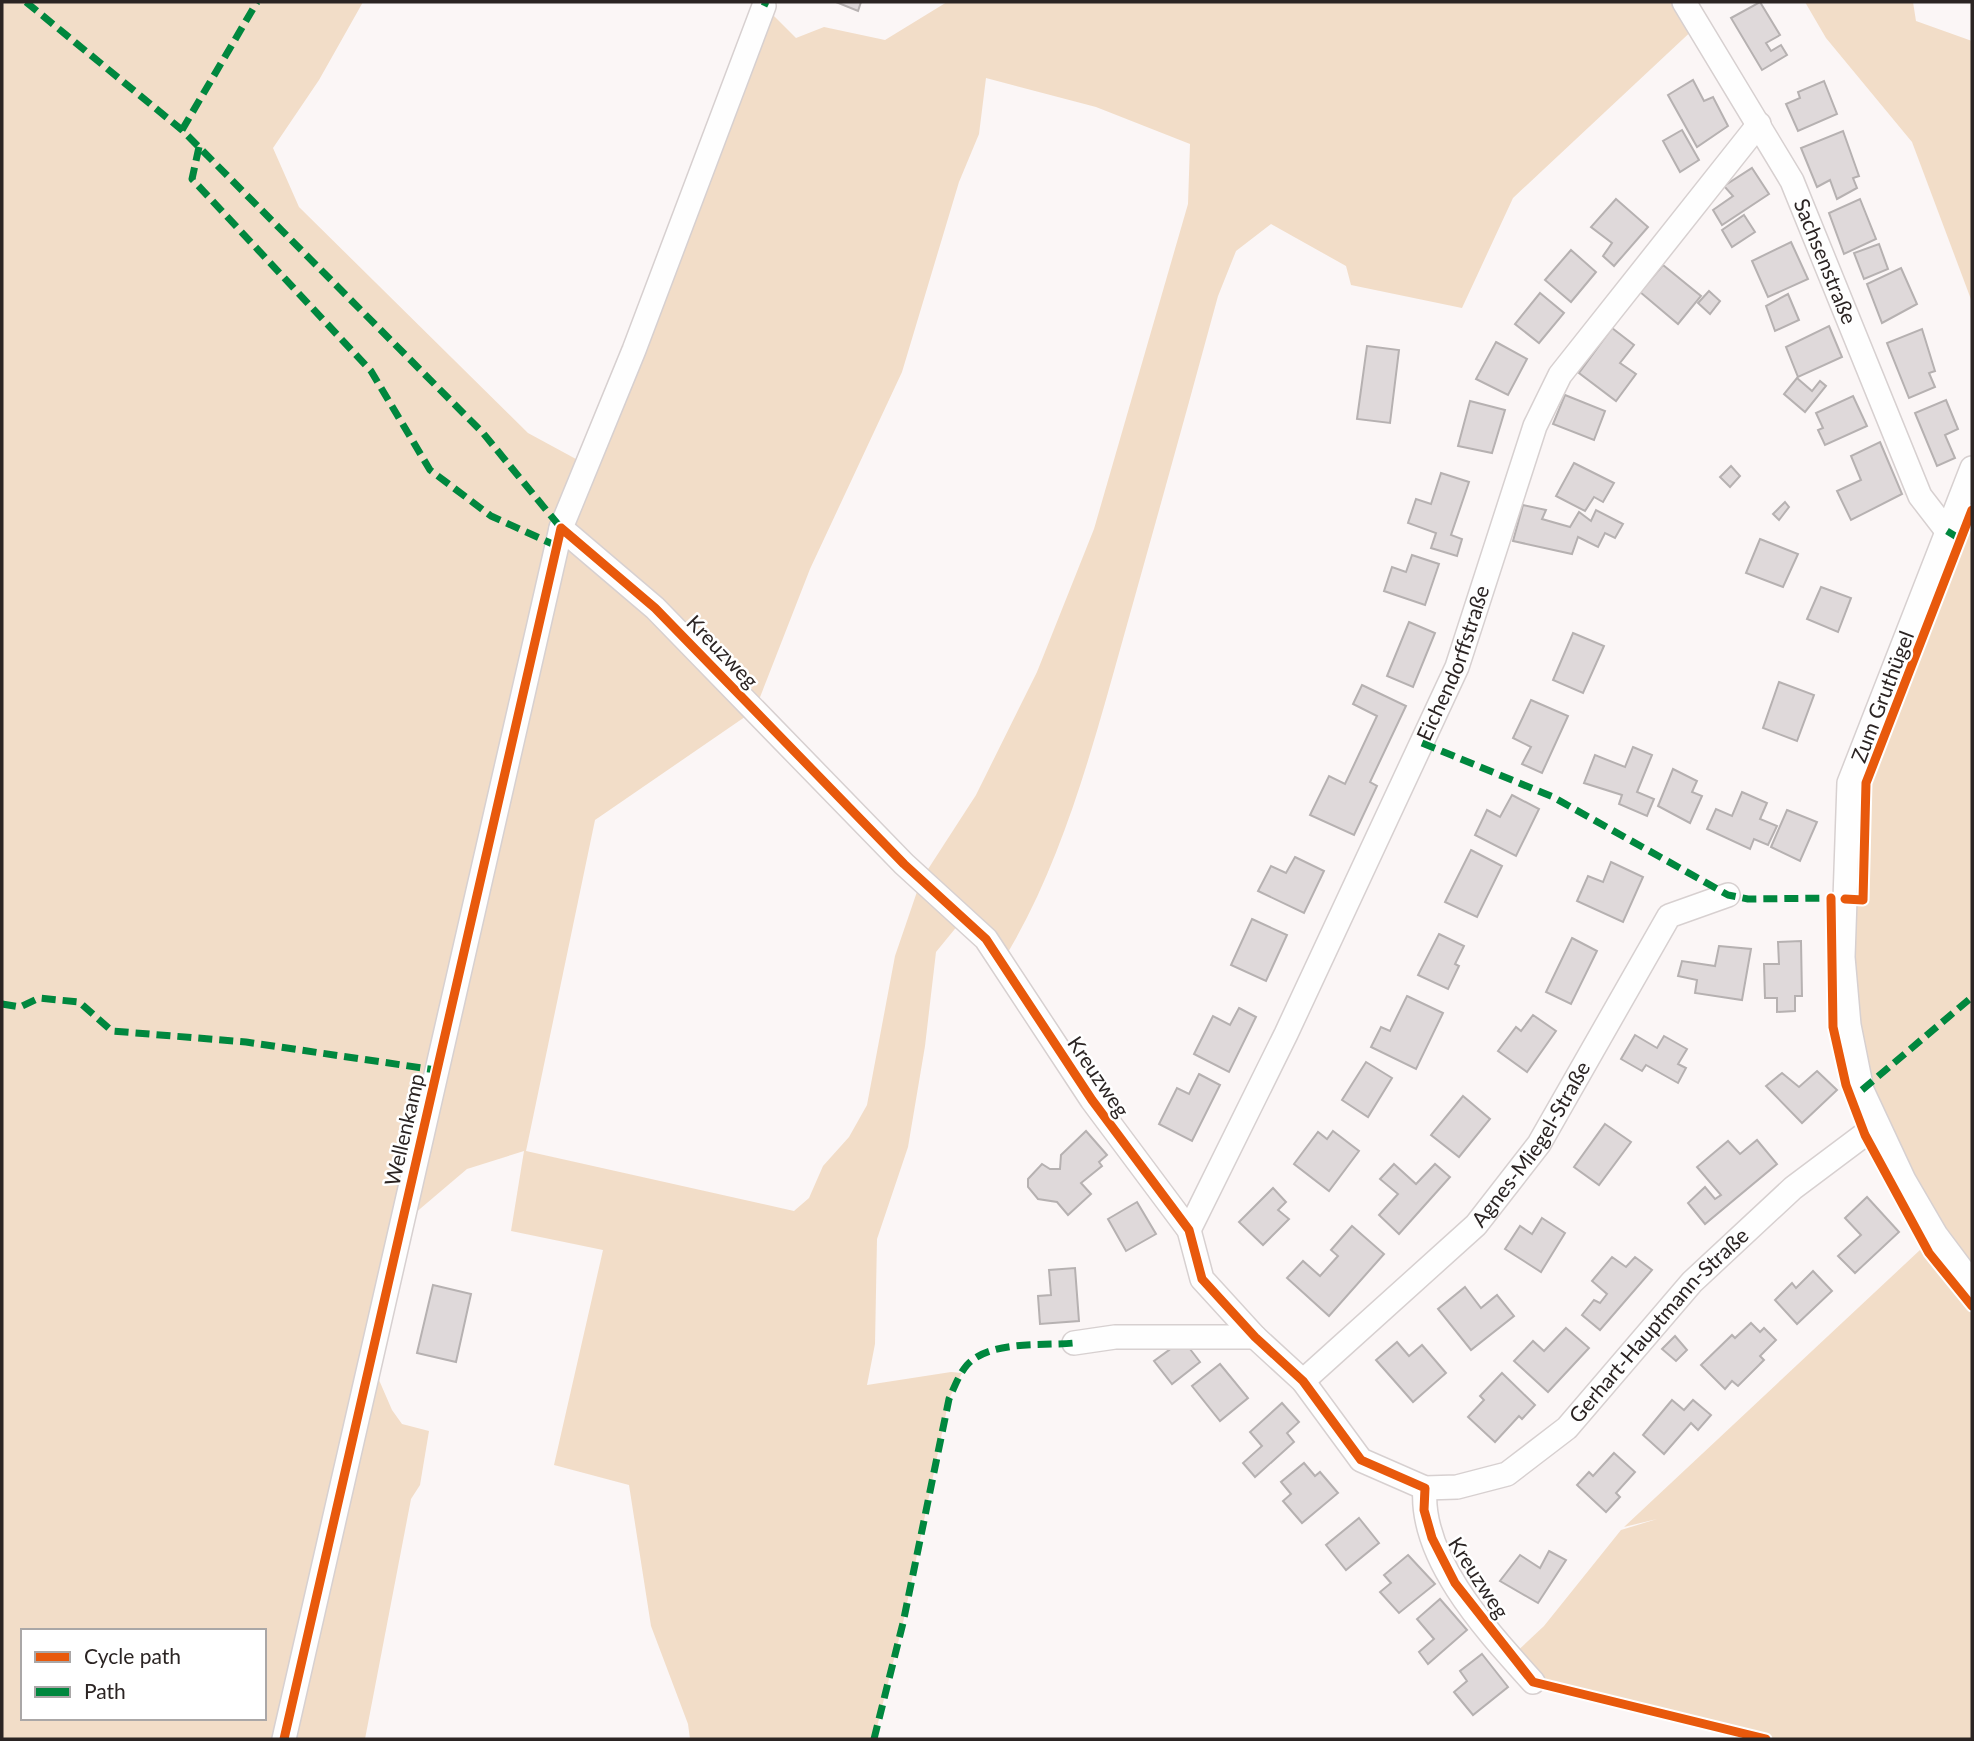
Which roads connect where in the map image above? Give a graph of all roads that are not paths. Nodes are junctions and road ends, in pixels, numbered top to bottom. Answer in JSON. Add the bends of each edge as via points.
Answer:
{"nodes":[{"id":1,"x":1684,"y":2,"type":"edge"},
{"id":2,"x":764,"y":6,"type":"dead end"},
{"id":3,"x":1759,"y":124,"type":"junction"},
{"id":4,"x":1972,"y":468,"type":"edge"},
{"id":5,"x":561,"y":528,"type":"junction"},
{"id":6,"x":1947,"y":531,"type":"junction"},
{"id":7,"x":1728,"y":895,"type":"dead end"},
{"id":8,"x":1877,"y":1125,"type":"junction"},
{"id":9,"x":1189,"y":1230,"type":"junction"},
{"id":10,"x":1972,"y":1283,"type":"edge"},
{"id":11,"x":1255,"y":1337,"type":"junction"},
{"id":12,"x":1074,"y":1343,"type":"dead end"},
{"id":13,"x":1303,"y":1381,"type":"junction"},
{"id":14,"x":1426,"y":1488,"type":"junction"},
{"id":15,"x":1533,"y":1682,"type":"dead end"},
{"id":16,"x":284,"y":1739,"type":"edge"}],
"edges":[{"from":1,"to":3,"type":"street","name":"Sachsenstraße"},
{"from":2,"to":5,"type":"street","name":"Wellenkamp","via":[[634,350]]},
{"from":3,"to":6,"type":"street","name":"Sachsenstraße","via":[[1792,181],[1920,496]]},
{"from":3,"to":9,"type":"street","name":"Eichendorffstraße","via":[[1560,375],[1535,426],[1457,667]]},
{"from":4,"to":6,"type":"street","name":"Zum Gruthügel"},
{"from":5,"to":9,"type":"street","name":"Kreuzweg","via":[[655,608],[904,864],[986,939],[1091,1100]]},
{"from":5,"to":16,"type":"street","name":"Wellenkamp"},
{"from":6,"to":8,"type":"street","name":"Zum Gruthügel","via":[[1849,783],[1843,957],[1849,1024],[1860,1077]]},
{"from":7,"to":13,"type":"street","name":"Agnes-Miegel-Straße","via":[[1670,916],[1539,1143],[1476,1226]]},
{"from":8,"to":10,"type":"street","name":"Zum Gruthügel","via":[[1936,1235]]},
{"from":8,"to":14,"type":"street","name":"Gerhart-Hauptmann-Straße","via":[[1793,1188],[1692,1282],[1567,1428],[1507,1475]]},
{"from":9,"to":11,"type":"street","name":"Kreuzweg","via":[[1202,1279]]},
{"from":11,"to":12,"type":"street","via":[[1115,1337]]},
{"from":11,"to":13,"type":"street","name":"Kreuzweg"},
{"from":13,"to":14,"type":"street","name":"Kreuzweg","via":[[1361,1460]]},
{"from":14,"to":15,"type":"street","name":"Kreuzweg","via":[[1424,1510],[1432,1538],[1455,1583]]}]}
